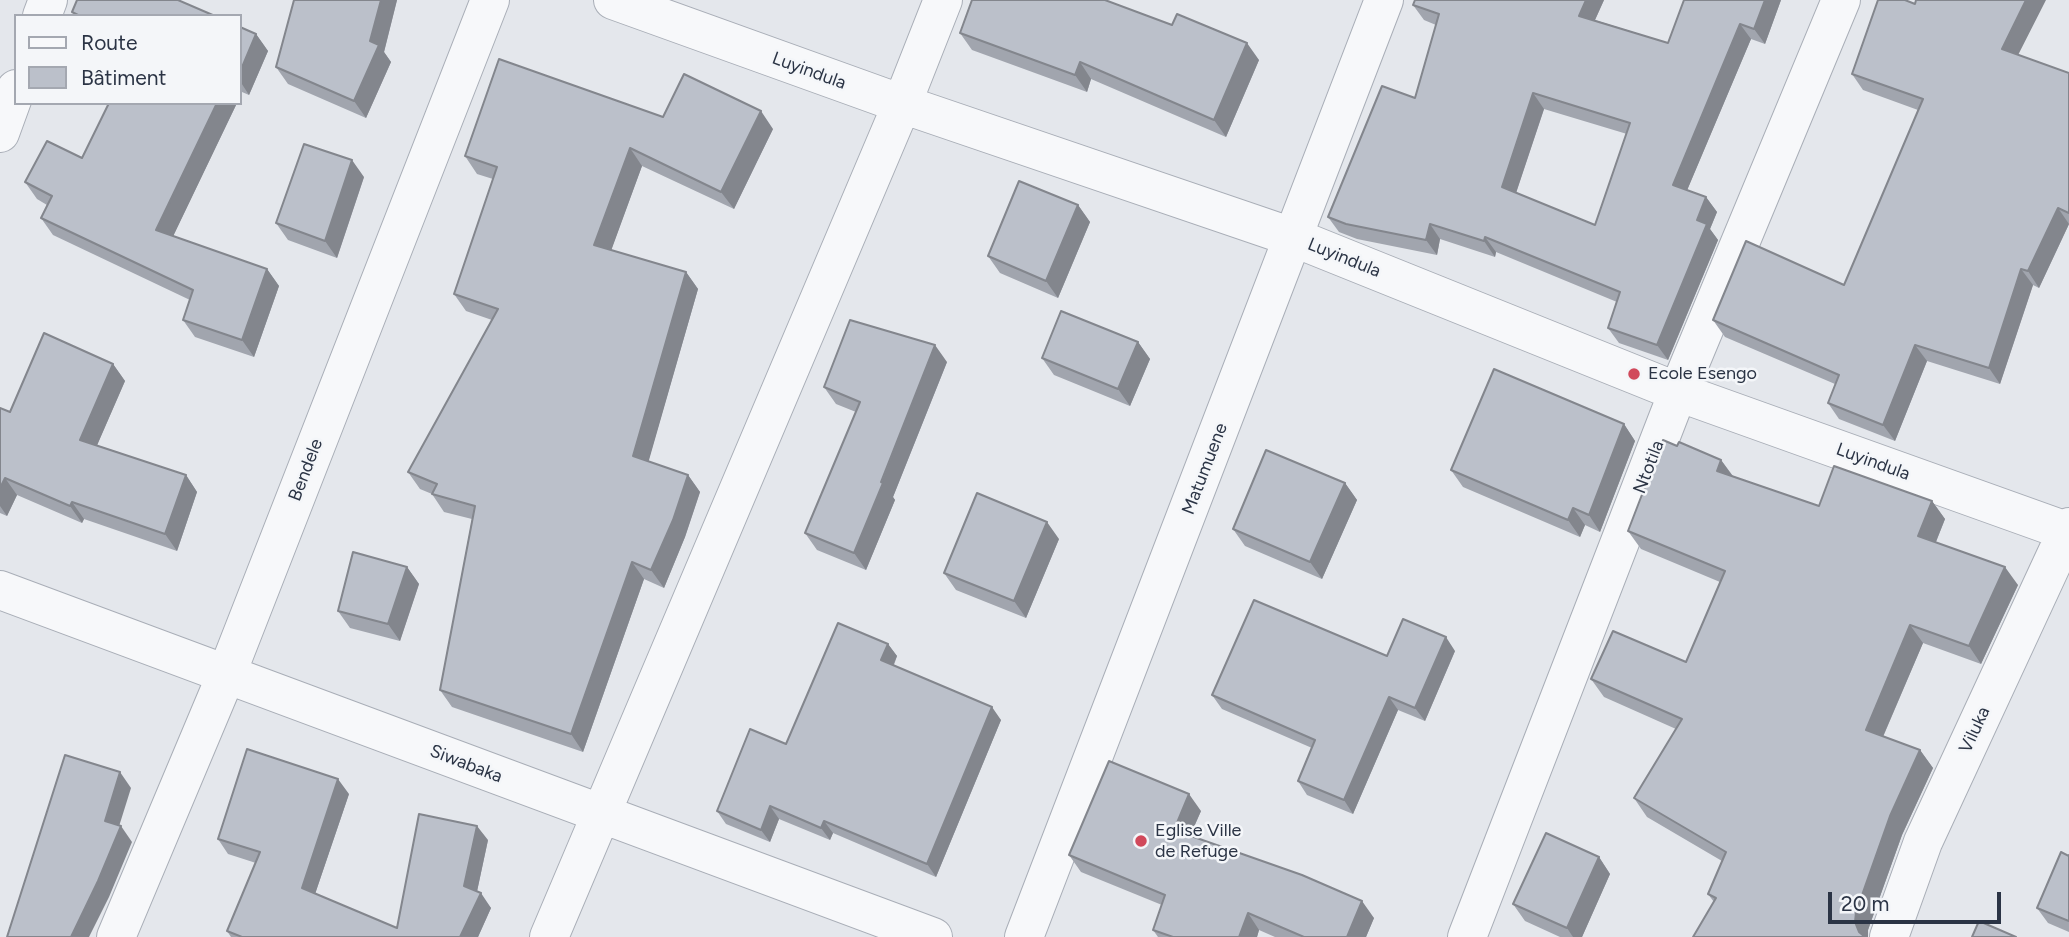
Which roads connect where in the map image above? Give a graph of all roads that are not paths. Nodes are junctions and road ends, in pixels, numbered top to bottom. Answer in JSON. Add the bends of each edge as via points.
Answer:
{"nodes":[{"id":1,"x":489,"y":0,"type":"edge"},
{"id":2,"x":613,"y":0,"type":"edge"},
{"id":3,"x":943,"y":0,"type":"edge"},
{"id":4,"x":1384,"y":0,"type":"edge"},
{"id":5,"x":1841,"y":0,"type":"edge"},
{"id":6,"x":14,"y":94,"type":"edge"},
{"id":7,"x":902,"y":104,"type":"junction"},
{"id":8,"x":0,"y":133,"type":"edge"},
{"id":9,"x":1294,"y":238,"type":"junction"},
{"id":10,"x":1678,"y":392,"type":"junction"},
{"id":11,"x":2068,"y":530,"type":"edge"},
{"id":12,"x":0,"y":590,"type":"edge"},
{"id":13,"x":227,"y":673,"type":"junction"},
{"id":14,"x":602,"y":816,"type":"junction"},
{"id":15,"x":116,"y":937,"type":"edge"},
{"id":16,"x":550,"y":937,"type":"edge"},
{"id":17,"x":933,"y":937,"type":"edge"},
{"id":18,"x":1024,"y":937,"type":"edge"},
{"id":19,"x":1467,"y":937,"type":"edge"},
{"id":20,"x":1889,"y":937,"type":"edge"}],
"edges":[{"from":1,"to":13,"type":"street","name":"Bendele"},
{"from":2,"to":7,"type":"street","name":"Luyindula"},
{"from":3,"to":7,"type":"street"},
{"from":4,"to":9,"type":"street","name":"Matumuene"},
{"from":5,"to":10,"type":"street","name":"Ntotila"},
{"from":6,"to":8,"type":"street"},
{"from":7,"to":9,"type":"street","name":"Luyindula"},
{"from":7,"to":14,"type":"street"},
{"from":9,"to":10,"type":"street","name":"Luyindula"},
{"from":9,"to":18,"type":"street","name":"Matumuene"},
{"from":10,"to":11,"type":"street","name":"Luyindula"},
{"from":10,"to":19,"type":"street","name":"Ntotila"},
{"from":11,"to":20,"type":"street","name":"Viluka","via":[[1923,842]]},
{"from":12,"to":13,"type":"street","name":"Siwabaka"},
{"from":13,"to":14,"type":"street","name":"Siwabaka"},
{"from":13,"to":15,"type":"street","name":"Bendele"},
{"from":14,"to":16,"type":"street"},
{"from":14,"to":17,"type":"street","name":"Siwabaka"}]}
